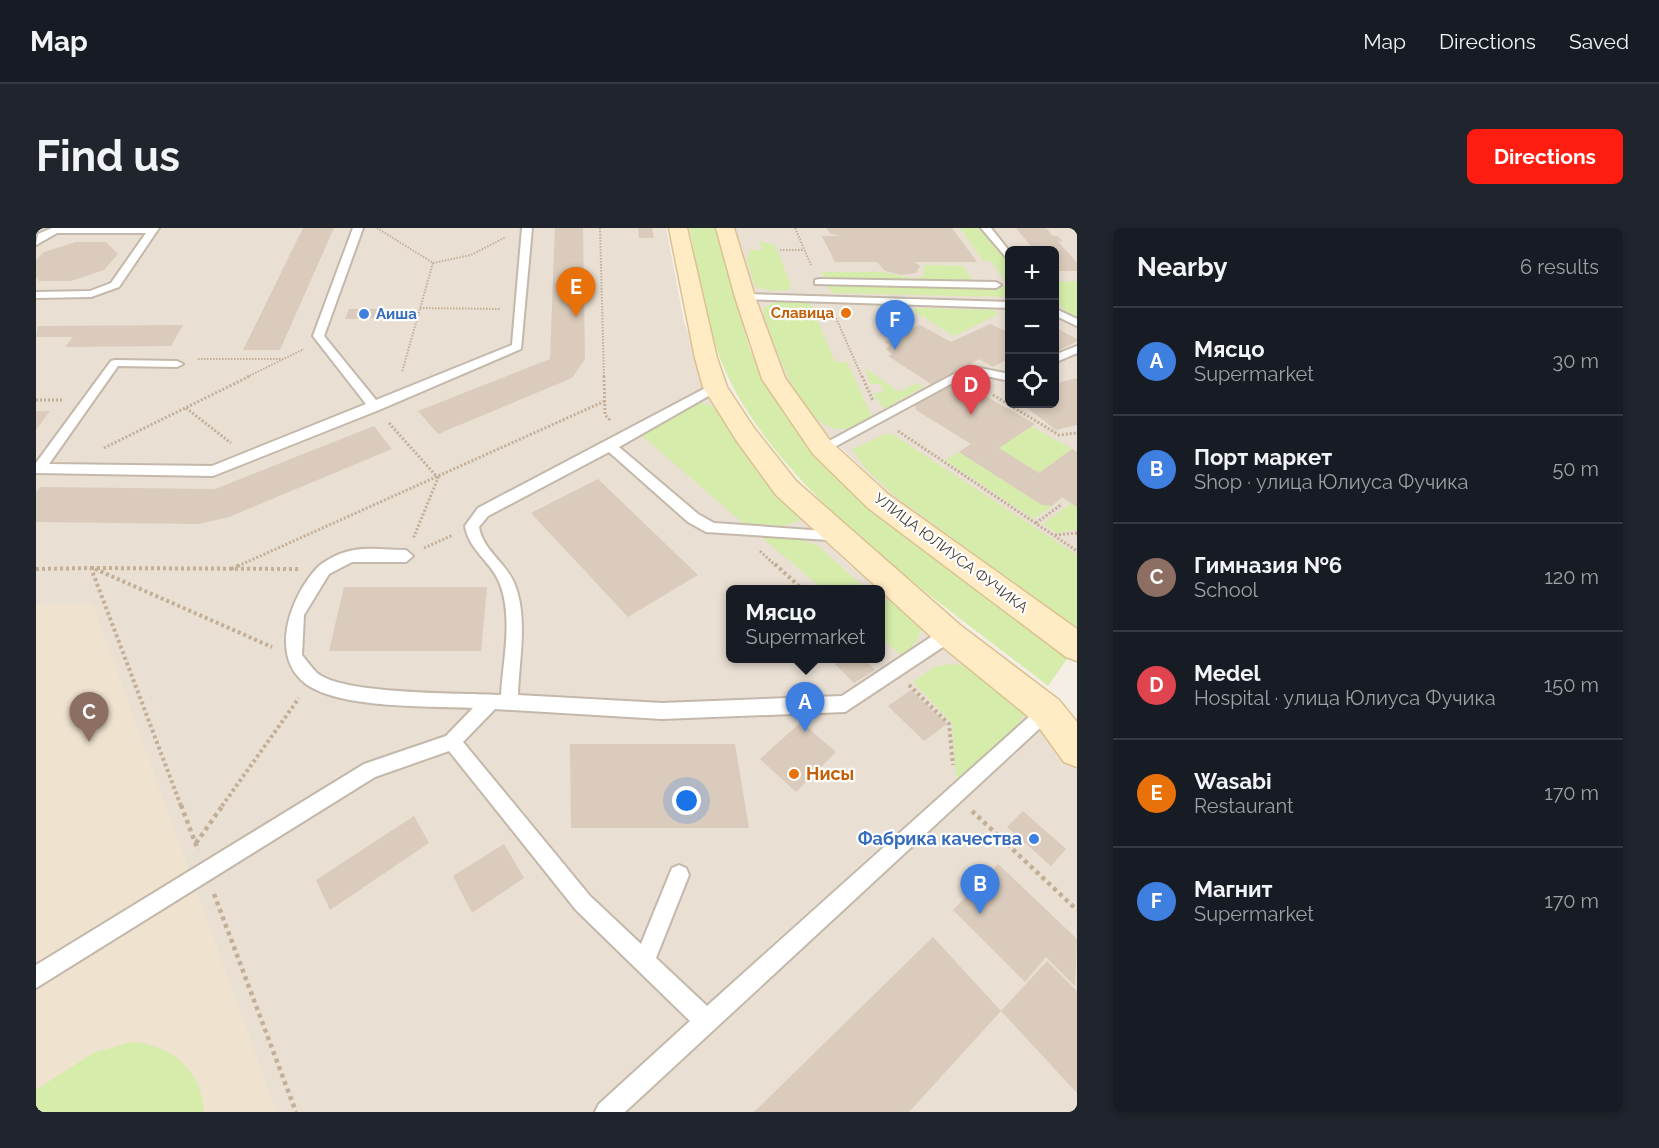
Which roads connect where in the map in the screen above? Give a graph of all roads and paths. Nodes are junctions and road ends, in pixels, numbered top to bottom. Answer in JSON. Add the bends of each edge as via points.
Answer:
{"nodes":[{"id":1,"x":358,"y":228,"type":"edge"},
{"id":2,"x":377,"y":228,"type":"edge"},
{"id":3,"x":527,"y":228,"type":"edge"},
{"id":4,"x":600,"y":228,"type":"edge"},
{"id":5,"x":678,"y":228,"type":"edge"},
{"id":6,"x":725,"y":228,"type":"edge"},
{"id":7,"x":986,"y":228,"type":"edge"},
{"id":8,"x":58,"y":229,"type":"edge"},
{"id":9,"x":153,"y":229,"type":"edge"},
{"id":10,"x":510,"y":234,"type":"dead end"},
{"id":11,"x":36,"y":242,"type":"edge"},
{"id":12,"x":780,"y":250,"type":"dead end"},
{"id":13,"x":804,"y":250,"type":"dead end"},
{"id":14,"x":1005,"y":253,"type":"edge"},
{"id":15,"x":433,"y":263,"type":"junction"},
{"id":16,"x":819,"y":282,"type":"dead end"},
{"id":17,"x":996,"y":285,"type":"dead end"},
{"id":18,"x":36,"y":295,"type":"edge"},
{"id":19,"x":745,"y":297,"type":"junction"},
{"id":20,"x":1005,"y":305,"type":"edge"},
{"id":21,"x":420,"y":308,"type":"junction"},
{"id":22,"x":520,"y":309,"type":"junction"},
{"id":23,"x":1059,"y":314,"type":"edge"},
{"id":24,"x":1077,"y":323,"type":"edge"},
{"id":25,"x":321,"y":341,"type":"junction"},
{"id":26,"x":1077,"y":349,"type":"edge"},
{"id":27,"x":1059,"y":358,"type":"edge"},
{"id":28,"x":284,"y":359,"type":"junction"},
{"id":29,"x":177,"y":364,"type":"joint"},
{"id":30,"x":960,"y":375,"type":"junction"},
{"id":31,"x":1005,"y":377,"type":"edge"},
{"id":32,"x":715,"y":387,"type":"junction"},
{"id":33,"x":395,"y":398,"type":"junction"},
{"id":34,"x":604,"y":400,"type":"junction"},
{"id":35,"x":375,"y":407,"type":"junction"},
{"id":36,"x":186,"y":408,"type":"junction"},
{"id":37,"x":1077,"y":433,"type":"edge"},
{"id":38,"x":625,"y":437,"type":"junction"},
{"id":39,"x":610,"y":446,"type":"junction"},
{"id":40,"x":822,"y":448,"type":"junction"},
{"id":41,"x":249,"y":457,"type":"junction"},
{"id":42,"x":38,"y":468,"type":"edge"},
{"id":43,"x":63,"y":469,"type":"junction"},
{"id":44,"x":438,"y":478,"type":"junction"},
{"id":45,"x":1062,"y":504,"type":"dead end"},
{"id":46,"x":1036,"y":523,"type":"dead end"},
{"id":47,"x":472,"y":526,"type":"junction"},
{"id":48,"x":1077,"y":533,"type":"edge"},
{"id":49,"x":1054,"y":535,"type":"dead end"},
{"id":50,"x":839,"y":537,"type":"junction"},
{"id":51,"x":406,"y":556,"type":"junction"},
{"id":52,"x":36,"y":568,"type":"edge"},
{"id":53,"x":92,"y":568,"type":"junction"},
{"id":54,"x":231,"y":569,"type":"junction"},
{"id":55,"x":324,"y":570,"type":"junction"},
{"id":56,"x":949,"y":634,"type":"junction"},
{"id":57,"x":1077,"y":647,"type":"edge"},
{"id":58,"x":294,"y":657,"type":"junction"},
{"id":59,"x":312,"y":679,"type":"junction"},
{"id":60,"x":500,"y":702,"type":"junction"},
{"id":61,"x":1047,"y":711,"type":"junction"},
{"id":62,"x":452,"y":742,"type":"junction"},
{"id":63,"x":1077,"y":750,"type":"edge"},
{"id":64,"x":195,"y":844,"type":"junction"},
{"id":65,"x":206,"y":872,"type":"junction"},
{"id":66,"x":679,"y":875,"type":"dead end"},
{"id":67,"x":644,"y":961,"type":"junction"},
{"id":68,"x":36,"y":977,"type":"edge"},
{"id":69,"x":706,"y":1021,"type":"junction"},
{"id":70,"x":296,"y":1112,"type":"edge"},
{"id":71,"x":606,"y":1112,"type":"edge"}],
"edges":[{"from":1,"to":25,"type":"lane","via":[[318,336]]},
{"from":2,"to":15,"type":"path"},
{"from":3,"to":22,"type":"lane"},
{"from":4,"to":34,"type":"path"},
{"from":5,"to":32,"type":"main road"},
{"from":6,"to":19,"type":"main road","name":"УЛИЦА ЮЛИУСА ФУЧИКА"},
{"from":7,"to":14,"type":"lane"},
{"from":8,"to":9,"type":"lane"},
{"from":8,"to":11,"type":"lane"},
{"from":9,"to":18,"type":"lane","via":[[115,285],[91,294]]},
{"from":10,"to":15,"type":"path","via":[[455,260]]},
{"from":12,"to":13,"type":"path"},
{"from":15,"to":21,"type":"path"},
{"from":16,"to":17,"type":"lane"},
{"from":19,"to":20,"type":"lane"},
{"from":19,"to":40,"type":"main road","name":"УЛИЦА ЮЛИУСА ФУЧИКА","via":[[774,380]]},
{"from":21,"to":22,"type":"path"},
{"from":21,"to":33,"type":"path"},
{"from":22,"to":33,"type":"lane","via":[[517,347]]},
{"from":23,"to":24,"type":"lane"},
{"from":25,"to":28,"type":"path"},
{"from":25,"to":35,"type":"lane"},
{"from":26,"to":27,"type":"lane"},
{"from":28,"to":29,"type":"path","via":[[190,359]]},
{"from":28,"to":36,"type":"path"},
{"from":29,"to":42,"type":"lane","via":[[115,363]]},
{"from":30,"to":31,"type":"lane","via":[[969,369]]},
{"from":30,"to":37,"type":"path","via":[[1059,435]]},
{"from":30,"to":40,"type":"lane"},
{"from":32,"to":38,"type":"lane"},
{"from":32,"to":50,"type":"main road","via":[[744,435],[786,488]]},
{"from":33,"to":35,"type":"lane"},
{"from":34,"to":38,"type":"path","via":[[605,415]]},
{"from":34,"to":44,"type":"path"},
{"from":35,"to":41,"type":"lane"},
{"from":35,"to":44,"type":"path"},
{"from":36,"to":41,"type":"path"},
{"from":36,"to":43,"type":"path"},
{"from":38,"to":39,"type":"lane"},
{"from":39,"to":47,"type":"lane","via":[[483,512]]},
{"from":39,"to":50,"type":"lane","via":[[693,518],[711,528]]},
{"from":40,"to":57,"type":"main road","name":"УЛИЦА ЮЛИУСА ФУЧИКА","via":[[878,501]]},
{"from":41,"to":43,"type":"lane","via":[[213,471]]},
{"from":42,"to":43,"type":"lane"},
{"from":44,"to":51,"type":"path"},
{"from":44,"to":54,"type":"path"},
{"from":45,"to":46,"type":"path"},
{"from":47,"to":51,"type":"path"},
{"from":47,"to":60,"type":"lane","via":[[473,537],[507,584],[512,618]]},
{"from":48,"to":49,"type":"path"},
{"from":50,"to":56,"type":"main road"},
{"from":51,"to":55,"type":"lane","via":[[350,556]]},
{"from":52,"to":53,"type":"path"},
{"from":53,"to":54,"type":"path"},
{"from":53,"to":58,"type":"path"},
{"from":53,"to":64,"type":"path"},
{"from":54,"to":55,"type":"path"},
{"from":55,"to":58,"type":"lane","via":[[296,614]]},
{"from":56,"to":60,"type":"lane","via":[[845,704],[662,711]]},
{"from":56,"to":61,"type":"main road"},
{"from":58,"to":59,"type":"lane"},
{"from":59,"to":60,"type":"lane","via":[[338,690],[369,695]]},
{"from":59,"to":64,"type":"path"},
{"from":60,"to":62,"type":"lane"},
{"from":61,"to":63,"type":"main road"},
{"from":61,"to":69,"type":"lane"},
{"from":62,"to":65,"type":"lane","via":[[370,770]]},
{"from":62,"to":67,"type":"lane","via":[[584,903]]},
{"from":64,"to":65,"type":"path"},
{"from":65,"to":68,"type":"lane"},
{"from":65,"to":70,"type":"path"},
{"from":66,"to":67,"type":"lane"},
{"from":67,"to":69,"type":"lane"},
{"from":69,"to":71,"type":"lane"}]}
